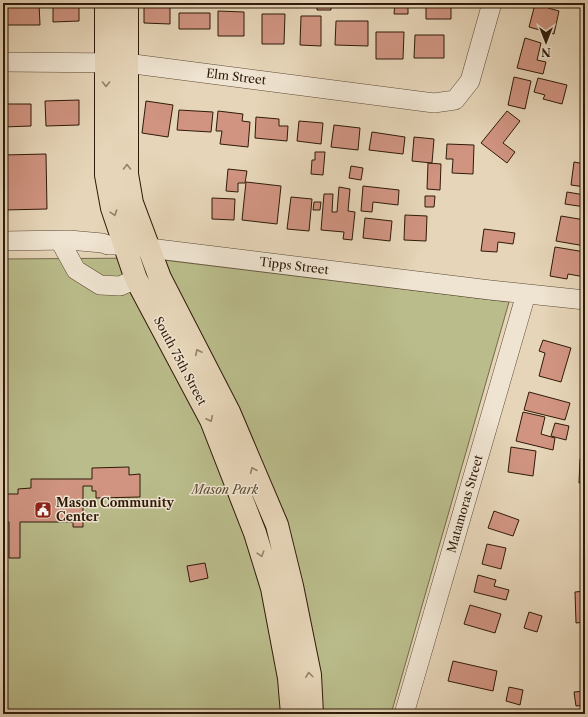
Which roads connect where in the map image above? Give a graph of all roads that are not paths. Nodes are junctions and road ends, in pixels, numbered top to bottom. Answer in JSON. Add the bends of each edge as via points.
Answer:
{"nodes":[{"id":1,"x":106,"y":3,"type":"edge"},
{"id":2,"x":127,"y":3,"type":"edge"},
{"id":3,"x":492,"y":3,"type":"edge"},
{"id":4,"x":3,"y":62,"type":"edge"},
{"id":5,"x":116,"y":63,"type":"junction"},
{"id":6,"x":3,"y":241,"type":"edge"},
{"id":7,"x":60,"y":241,"type":"junction"},
{"id":8,"x":125,"y":245,"type":"junction"},
{"id":9,"x":150,"y":249,"type":"junction"},
{"id":10,"x":136,"y":279,"type":"junction"},
{"id":11,"x":526,"y":294,"type":"junction"},
{"id":12,"x":585,"y":300,"type":"edge"},
{"id":13,"x":277,"y":525,"type":"junction"},
{"id":14,"x":255,"y":533,"type":"junction"},
{"id":15,"x":292,"y":714,"type":"edge"},
{"id":16,"x":312,"y":714,"type":"edge"},
{"id":17,"x":404,"y":714,"type":"edge"}],
"edges":[{"from":1,"to":5,"type":"main road","name":"South 75th Street"},
{"from":2,"to":5,"type":"main road","name":"South 75th Street"},
{"from":3,"to":5,"type":"street","name":"Elm Street","via":[[470,81],[455,100],[434,103]]},
{"from":4,"to":5,"type":"street","name":"Elm Street"},
{"from":5,"to":8,"type":"main road","name":"South 75th Street","one_way":true,"via":[[106,176],[112,208]]},
{"from":9,"to":5,"type":"main road","name":"South 75th Street","one_way":true,"via":[[132,203]]},
{"from":6,"to":7,"type":"street","name":"Tipps Street"},
{"from":7,"to":8,"type":"street","name":"Tipps Street"},
{"from":7,"to":10,"type":"street","via":[[76,270],[100,285],[120,286]]},
{"from":8,"to":9,"type":"street","name":"Tipps Street"},
{"from":8,"to":10,"type":"main road","name":"South 75th Street"},
{"from":9,"to":11,"type":"street","name":"Tipps Street"},
{"from":13,"to":9,"type":"main road","name":"South 75th Street","one_way":true,"via":[[228,412],[169,296]]},
{"from":10,"to":14,"type":"main road","name":"South 75th Street","one_way":true,"via":[[211,420]]},
{"from":11,"to":12,"type":"street","name":"Tipps Street"},
{"from":11,"to":17,"type":"street","name":"Matamoras Street"},
{"from":13,"to":14,"type":"main road"},
{"from":16,"to":13,"type":"main road","name":"South 75th Street","one_way":true,"via":[[308,668]]},
{"from":14,"to":15,"type":"main road","name":"South 75th Street","one_way":true,"via":[[272,588],[289,678]]}]}
